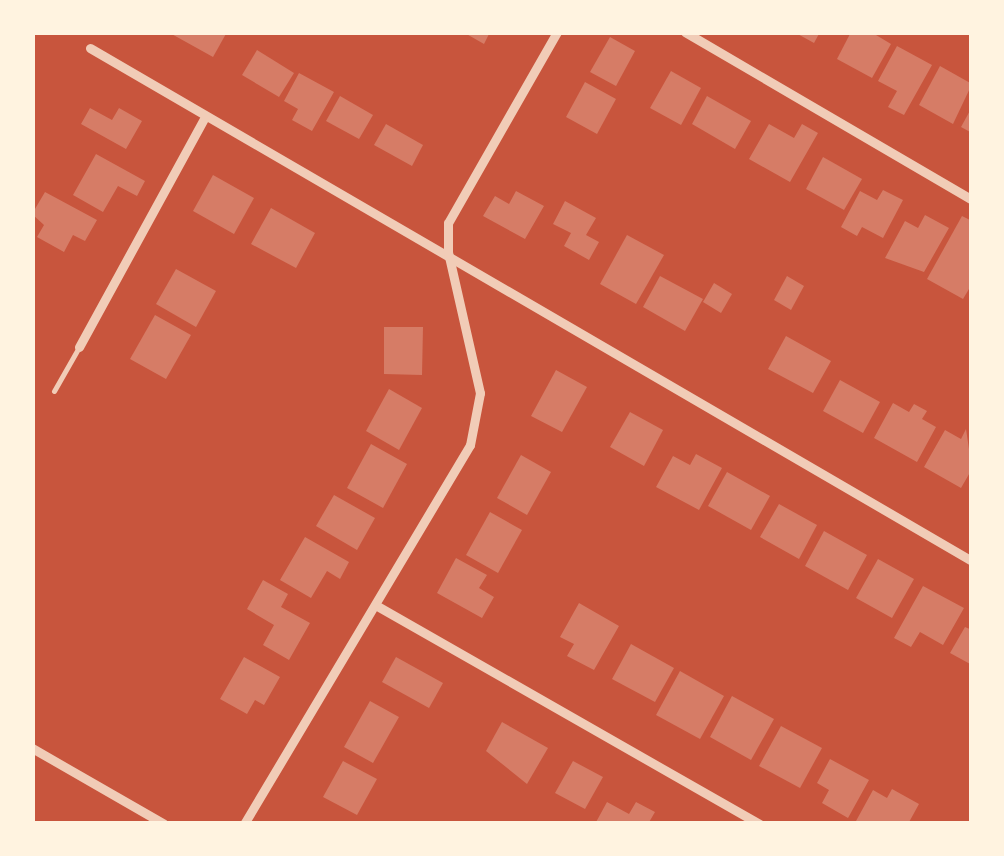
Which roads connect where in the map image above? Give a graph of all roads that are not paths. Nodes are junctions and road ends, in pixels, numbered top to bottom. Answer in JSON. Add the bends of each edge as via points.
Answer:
{"nodes":[{"id":1,"x":558,"y":32,"type":"edge"},
{"id":2,"x":685,"y":32,"type":"edge"},
{"id":3,"x":90,"y":48,"type":"dead end"},
{"id":4,"x":205,"y":117,"type":"junction"},
{"id":5,"x":972,"y":200,"type":"edge"},
{"id":6,"x":448,"y":252,"type":"junction"},
{"id":7,"x":79,"y":347,"type":"joint"},
{"id":8,"x":54,"y":391,"type":"dead end"},
{"id":9,"x":972,"y":561,"type":"edge"},
{"id":10,"x":379,"y":606,"type":"junction"},
{"id":11,"x":32,"y":748,"type":"edge"},
{"id":12,"x":164,"y":824,"type":"edge"},
{"id":13,"x":244,"y":824,"type":"edge"},
{"id":14,"x":759,"y":824,"type":"edge"}],
"edges":[{"from":1,"to":6,"type":"street","via":[[458,200],[448,223]]},
{"from":2,"to":5,"type":"street"},
{"from":3,"to":4,"type":"street"},
{"from":4,"to":6,"type":"street"},
{"from":4,"to":7,"type":"street"},
{"from":6,"to":9,"type":"street"},
{"from":6,"to":10,"type":"street","via":[[480,393],[476,420],[457,475]]},
{"from":7,"to":8,"type":"lane"},
{"from":10,"to":13,"type":"street"},
{"from":10,"to":14,"type":"street"},
{"from":11,"to":12,"type":"street"}]}
